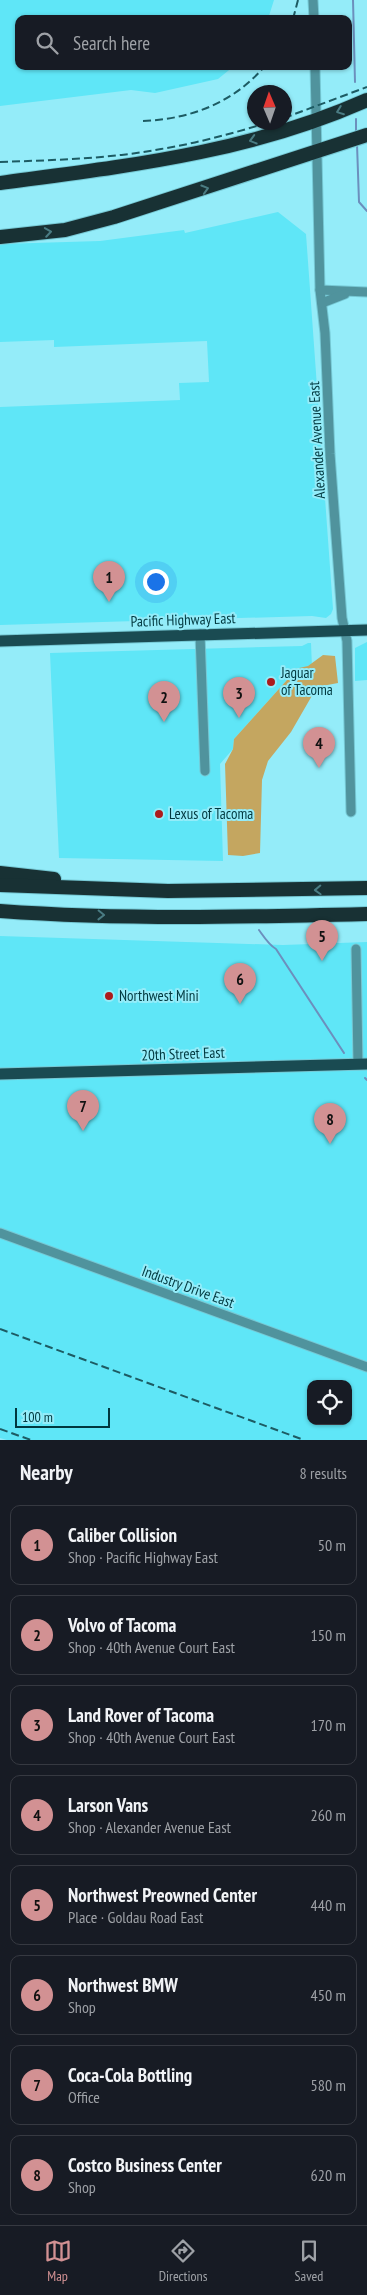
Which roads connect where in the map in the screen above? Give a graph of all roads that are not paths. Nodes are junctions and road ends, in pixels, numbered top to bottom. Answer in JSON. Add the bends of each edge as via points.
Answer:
{"nodes":[{"id":1,"x":313,"y":0,"type":"edge"},
{"id":2,"x":314,"y":15,"type":"edge"},
{"id":3,"x":315,"y":70,"type":"edge"},
{"id":4,"x":367,"y":100,"type":"edge"},
{"id":5,"x":317,"y":120,"type":"junction"},
{"id":6,"x":367,"y":135,"type":"edge"},
{"id":7,"x":316,"y":152,"type":"junction"},
{"id":8,"x":110,"y":168,"type":"junction"},
{"id":9,"x":0,"y":174,"type":"edge"},
{"id":10,"x":0,"y":183,"type":"edge"},
{"id":11,"x":0,"y":237,"type":"edge"},
{"id":12,"x":320,"y":290,"type":"junction"},
{"id":13,"x":350,"y":292,"type":"junction"},
{"id":14,"x":367,"y":292,"type":"edge"},
{"id":15,"x":322,"y":303,"type":"junction"},
{"id":16,"x":345,"y":630,"type":"junction"},
{"id":17,"x":367,"y":630,"type":"edge"},
{"id":18,"x":200,"y":634,"type":"junction"},
{"id":19,"x":0,"y":641,"type":"edge"},
{"id":20,"x":205,"y":771,"type":"dead end"},
{"id":21,"x":351,"y":812,"type":"dead end"},
{"id":22,"x":0,"y":874,"type":"edge"},
{"id":23,"x":0,"y":885,"type":"edge"},
{"id":24,"x":367,"y":888,"type":"edge"},
{"id":25,"x":185,"y":891,"type":"junction"},
{"id":26,"x":0,"y":911,"type":"edge"},
{"id":27,"x":367,"y":914,"type":"edge"},
{"id":28,"x":68,"y":915,"type":"junction"},
{"id":29,"x":0,"y":919,"type":"edge"},
{"id":30,"x":356,"y":949,"type":"dead end"},
{"id":31,"x":362,"y":1064,"type":"edge"},
{"id":32,"x":0,"y":1074,"type":"edge"},
{"id":33,"x":0,"y":1233,"type":"edge"},
{"id":34,"x":367,"y":1367,"type":"edge"}],
"edges":[{"from":1,"to":2,"type":"street"},
{"from":3,"to":5,"type":"street","name":"Alexander Avenue East"},
{"from":4,"to":5,"type":"highway","one_way":true},
{"from":5,"to":7,"type":"street","name":"Alexander Avenue East"},
{"from":5,"to":8,"type":"highway","one_way":true,"via":[[211,151]]},
{"from":6,"to":7,"type":"highway"},
{"from":11,"to":7,"type":"highway","one_way":true,"via":[[98,222]]},
{"from":7,"to":12,"type":"street","name":"Alexander Avenue East"},
{"from":8,"to":9,"type":"highway"},
{"from":8,"to":10,"type":"highway"},
{"from":12,"to":13,"type":"street"},
{"from":12,"to":15,"type":"street","name":"Alexander Avenue East"},
{"from":13,"to":14,"type":"street"},
{"from":13,"to":15,"type":"street"},
{"from":15,"to":16,"type":"street","name":"Alexander Avenue East","via":[[330,454]]},
{"from":16,"to":17,"type":"main road","name":"Pacific Highway East"},
{"from":16,"to":18,"type":"main road","name":"Pacific Highway East"},
{"from":16,"to":21,"type":"street","name":"Alexander Avenue East"},
{"from":18,"to":19,"type":"main road","name":"Pacific Highway East"},
{"from":18,"to":20,"type":"street"},
{"from":22,"to":25,"type":"highway"},
{"from":23,"to":25,"type":"highway"},
{"from":24,"to":25,"type":"highway","one_way":true},
{"from":26,"to":28,"type":"highway"},
{"from":28,"to":27,"type":"highway","one_way":true,"via":[[244,917]]},
{"from":28,"to":29,"type":"highway"},
{"from":30,"to":31,"type":"street"},
{"from":31,"to":32,"type":"main road","name":"20th Street East"},
{"from":33,"to":34,"type":"street","name":"Industry Drive East"}]}
